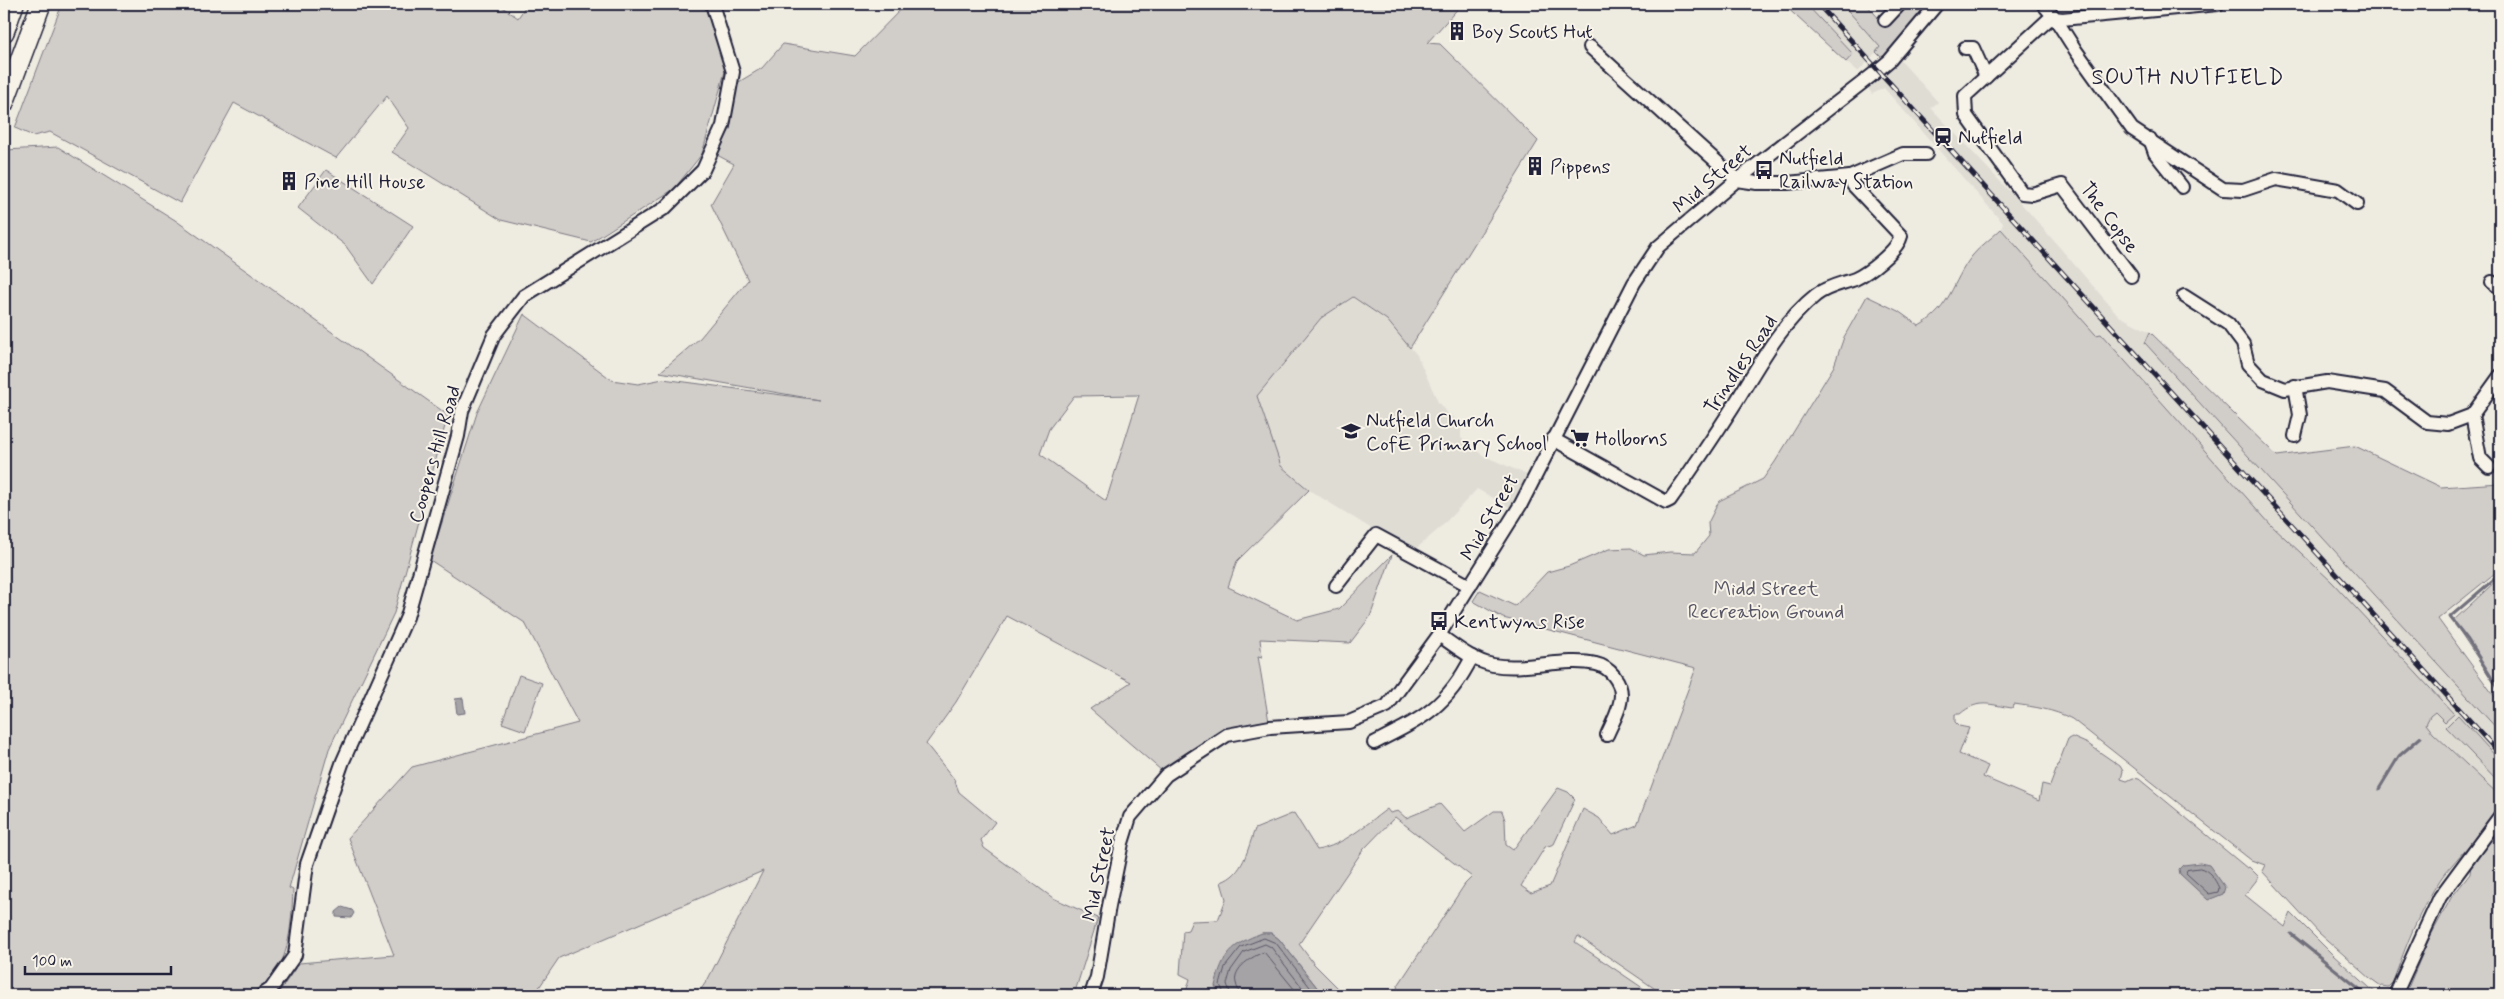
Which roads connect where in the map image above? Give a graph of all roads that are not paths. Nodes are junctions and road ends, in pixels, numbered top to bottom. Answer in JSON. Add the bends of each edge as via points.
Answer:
{"nodes":[{"id":1,"x":14,"y":4,"type":"edge"},
{"id":2,"x":41,"y":4,"type":"edge"},
{"id":3,"x":712,"y":4,"type":"edge"},
{"id":4,"x":1900,"y":4,"type":"edge"},
{"id":5,"x":1937,"y":4,"type":"edge"},
{"id":6,"x":2043,"y":4,"type":"edge"},
{"id":7,"x":2218,"y":4,"type":"edge"},
{"id":8,"x":2055,"y":18,"type":"junction"},
{"id":9,"x":1885,"y":20,"type":"dead end"},
{"id":10,"x":4,"y":32,"type":"edge"},
{"id":11,"x":1590,"y":47,"type":"dead end"},
{"id":12,"x":1965,"y":48,"type":"dead end"},
{"id":13,"x":1986,"y":77,"type":"junction"},
{"id":14,"x":4,"y":103,"type":"edge"},
{"id":15,"x":2150,"y":139,"type":"junction"},
{"id":16,"x":1926,"y":154,"type":"dead end"},
{"id":17,"x":1850,"y":177,"type":"junction"},
{"id":18,"x":1737,"y":180,"type":"junction"},
{"id":19,"x":2182,"y":187,"type":"dead end"},
{"id":20,"x":2357,"y":204,"type":"dead end"},
{"id":21,"x":2131,"y":276,"type":"dead end"},
{"id":22,"x":2184,"y":296,"type":"dead end"},
{"id":23,"x":2500,"y":376,"type":"edge"},
{"id":24,"x":2296,"y":386,"type":"junction"},
{"id":25,"x":2472,"y":415,"type":"junction"},
{"id":26,"x":2295,"y":436,"type":"dead end"},
{"id":27,"x":1554,"y":439,"type":"junction"},
{"id":28,"x":2484,"y":463,"type":"dead end"},
{"id":29,"x":1336,"y":586,"type":"dead end"},
{"id":30,"x":1470,"y":586,"type":"junction"},
{"id":31,"x":1439,"y":635,"type":"junction"},
{"id":32,"x":1472,"y":657,"type":"junction"},
{"id":33,"x":1607,"y":735,"type":"dead end"},
{"id":34,"x":1374,"y":743,"type":"dead end"},
{"id":35,"x":2500,"y":816,"type":"edge"},
{"id":36,"x":262,"y":995,"type":"edge"},
{"id":37,"x":1091,"y":995,"type":"edge"},
{"id":38,"x":2395,"y":995,"type":"edge"}],
"edges":[{"from":1,"to":10,"type":"highway"},
{"from":2,"to":14,"type":"highway"},
{"from":3,"to":36,"type":"street","name":"Coopers Hill Road","via":[[733,72],[723,126],[703,170],[665,208],[524,296],[494,335],[462,411],[458,436],[407,617],[343,761],[307,864],[295,955],[271,989]]},
{"from":4,"to":9,"type":"street"},
{"from":5,"to":18,"type":"street","name":"Mid Street","via":[[1890,60]]},
{"from":6,"to":8,"type":"street"},
{"from":7,"to":8,"type":"street","via":[[2062,20]]},
{"from":8,"to":13,"type":"street","via":[[2048,20]]},
{"from":8,"to":15,"type":"street","via":[[2132,129]]},
{"from":11,"to":18,"type":"street"},
{"from":12,"to":13,"type":"street","via":[[1972,48]]},
{"from":13,"to":21,"type":"street","name":"The Copse","via":[[1965,96],[1964,106],[1981,139],[2022,193],[2032,194],[2062,185]]},
{"from":15,"to":19,"type":"street","via":[[2155,153]]},
{"from":15,"to":20,"type":"street","via":[[2223,190],[2243,190],[2276,179],[2338,190]]},
{"from":16,"to":17,"type":"street","via":[[1903,154]]},
{"from":17,"to":18,"type":"street","via":[[1787,183]]},
{"from":17,"to":27,"type":"street","name":"Trindles Road","via":[[1853,185],[1901,236],[1899,243],[1873,267],[1856,278],[1830,287],[1794,317],[1772,345],[1670,500],[1666,502]]},
{"from":18,"to":27,"type":"street","name":"Mid Street","via":[[1658,247],[1634,283]]},
{"from":22,"to":24,"type":"street","via":[[2228,324],[2243,344],[2248,364],[2264,380],[2285,389]]},
{"from":23,"to":25,"type":"street"},
{"from":24,"to":25,"type":"street","via":[[2327,382],[2385,391],[2427,422],[2448,424]]},
{"from":24,"to":26,"type":"street","via":[[2300,416]]},
{"from":25,"to":28,"type":"street"},
{"from":27,"to":30,"type":"street","name":"Mid Street","via":[[1521,504]]},
{"from":29,"to":30,"type":"street","via":[[1376,535]]},
{"from":30,"to":31,"type":"street","name":"Mid Street"},
{"from":31,"to":32,"type":"street"},
{"from":31,"to":37,"type":"street","name":"Mid Street","via":[[1387,706],[1349,722],[1270,727],[1227,735],[1166,775],[1130,817]]},
{"from":32,"to":33,"type":"street","via":[[1486,664],[1511,667],[1586,663],[1602,666],[1612,674],[1621,690],[1618,710]]},
{"from":32,"to":34,"type":"street","via":[[1458,682],[1438,706]]},
{"from":35,"to":38,"type":"street","via":[[2440,897]]}]}
